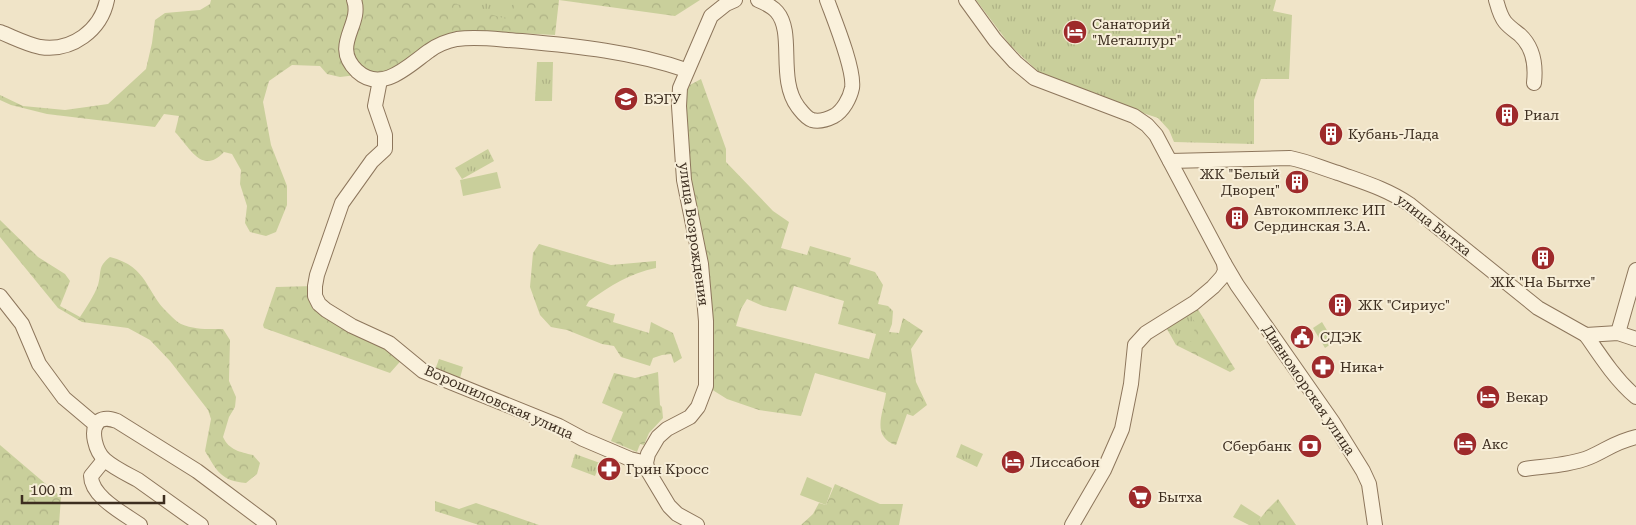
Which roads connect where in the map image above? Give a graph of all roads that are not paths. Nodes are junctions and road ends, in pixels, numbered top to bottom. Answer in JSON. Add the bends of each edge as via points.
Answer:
{"nodes":[{"id":1,"x":107,"y":0,"type":"edge"},
{"id":2,"x":354,"y":0,"type":"edge"},
{"id":3,"x":735,"y":0,"type":"edge"},
{"id":4,"x":758,"y":0,"type":"edge"},
{"id":5,"x":827,"y":0,"type":"edge"},
{"id":6,"x":966,"y":0,"type":"edge"},
{"id":7,"x":1496,"y":0,"type":"edge"},
{"id":8,"x":0,"y":32,"type":"edge"},
{"id":9,"x":686,"y":70,"type":"junction"},
{"id":10,"x":380,"y":80,"type":"junction"},
{"id":11,"x":1534,"y":83,"type":"dead end"},
{"id":12,"x":1170,"y":161,"type":"junction"},
{"id":13,"x":1224,"y":263,"type":"junction"},
{"id":14,"x":1636,"y":270,"type":"edge"},
{"id":15,"x":0,"y":296,"type":"edge"},
{"id":16,"x":1618,"y":333,"type":"junction"},
{"id":17,"x":1586,"y":335,"type":"junction"},
{"id":18,"x":1636,"y":339,"type":"edge"},
{"id":19,"x":1636,"y":398,"type":"edge"},
{"id":20,"x":96,"y":425,"type":"junction"},
{"id":21,"x":1636,"y":437,"type":"edge"},
{"id":22,"x":104,"y":460,"type":"junction"},
{"id":23,"x":646,"y":463,"type":"junction"},
{"id":24,"x":1525,"y":468,"type":"dead end"},
{"id":25,"x":140,"y":525,"type":"edge"},
{"id":26,"x":201,"y":525,"type":"edge"},
{"id":27,"x":269,"y":525,"type":"edge"},
{"id":28,"x":697,"y":525,"type":"edge"},
{"id":29,"x":1072,"y":525,"type":"edge"},
{"id":30,"x":1375,"y":525,"type":"edge"}],
"edges":[{"from":1,"to":8,"type":"street","via":[[104,12],[92,30],[78,41],[59,47],[41,47]]},
{"from":2,"to":10,"type":"street","via":[[355,16],[346,43],[346,54],[357,71],[371,80]]},
{"from":3,"to":9,"type":"street","name":"улица Возрождения","via":[[711,16]]},
{"from":4,"to":5,"type":"street","via":[[778,13],[783,23],[786,74],[796,104],[812,120],[823,120],[839,113],[852,87],[852,74]]},
{"from":6,"to":12,"type":"street","via":[[995,40],[1034,78],[1134,116],[1156,135]]},
{"from":7,"to":11,"type":"street","via":[[1506,23],[1529,46],[1534,64]]},
{"from":9,"to":10,"type":"street","via":[[636,56],[476,37],[440,44],[404,71]]},
{"from":9,"to":23,"type":"street","name":"улица Возрождения","via":[[679,106],[684,180],[701,264],[706,321],[706,386],[698,407],[690,417],[658,437]]},
{"from":10,"to":23,"type":"street","name":"Ворошиловская улица","via":[[375,106],[385,149],[372,161],[342,203],[317,275],[315,296],[319,304],[352,326],[389,343],[423,371],[559,426],[630,460]]},
{"from":12,"to":13,"type":"street"},
{"from":12,"to":17,"type":"street","name":"улица Бытха","via":[[1290,158],[1376,185],[1409,204],[1538,308]]},
{"from":13,"to":29,"type":"street","via":[[1225,271],[1213,287],[1146,333],[1135,345],[1122,429],[1104,470]]},
{"from":13,"to":30,"type":"street","name":"Дивноморская улица","via":[[1363,471],[1369,484]]},
{"from":14,"to":16,"type":"street"},
{"from":15,"to":20,"type":"street","via":[[22,324],[39,364],[64,398]]},
{"from":16,"to":17,"type":"street"},
{"from":16,"to":18,"type":"street"},
{"from":17,"to":19,"type":"street","via":[[1605,363]]},
{"from":20,"to":22,"type":"street","via":[[95,439]]},
{"from":20,"to":27,"type":"street","via":[[106,418],[118,421],[197,471]]},
{"from":21,"to":24,"type":"street","via":[[1615,443],[1588,458]]},
{"from":22,"to":25,"type":"street","via":[[91,476],[92,486],[99,495]]},
{"from":22,"to":26,"type":"street"},
{"from":23,"to":28,"type":"street","via":[[669,506]]}]}
